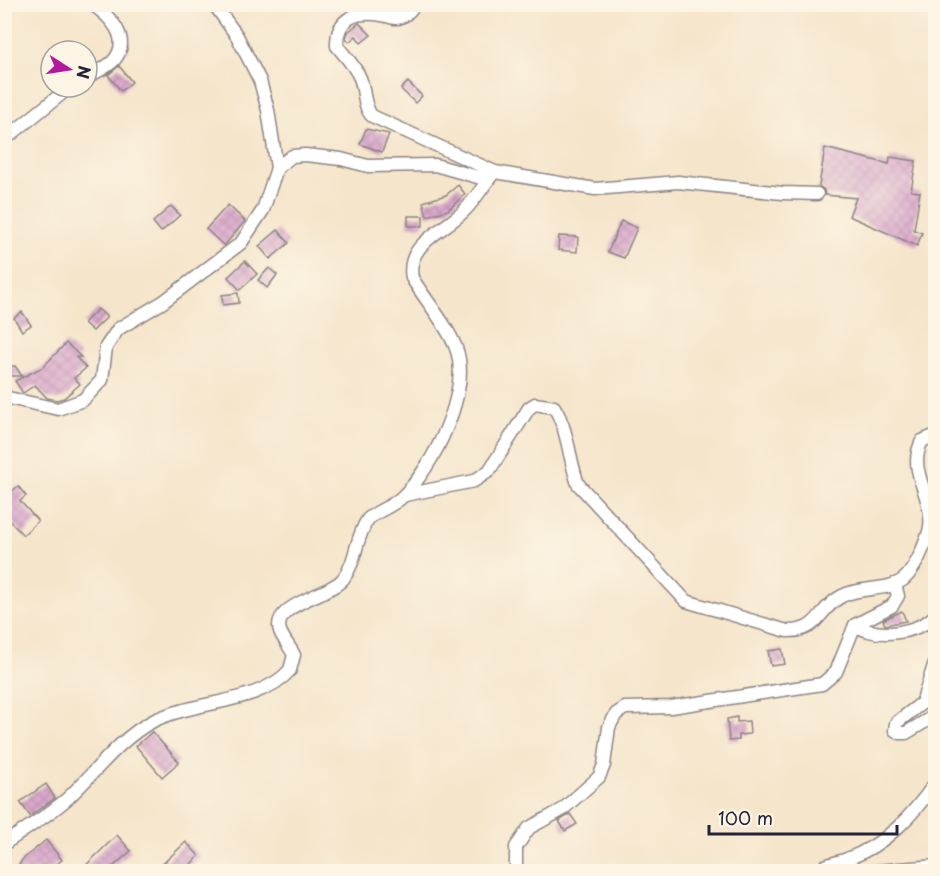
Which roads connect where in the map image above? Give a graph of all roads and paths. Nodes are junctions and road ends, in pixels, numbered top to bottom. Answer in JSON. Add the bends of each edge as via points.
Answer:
{"nodes":[{"id":1,"x":92,"y":4,"type":"edge"},
{"id":2,"x":214,"y":4,"type":"edge"},
{"id":3,"x":415,"y":4,"type":"edge"},
{"id":4,"x":99,"y":70,"type":"edge"},
{"id":5,"x":55,"y":99,"type":"edge"},
{"id":6,"x":4,"y":140,"type":"edge"},
{"id":7,"x":277,"y":168,"type":"junction"},
{"id":8,"x":491,"y":176,"type":"junction"},
{"id":9,"x":817,"y":194,"type":"dead end"},
{"id":10,"x":4,"y":397,"type":"edge"},
{"id":11,"x":936,"y":435,"type":"edge"},
{"id":12,"x":405,"y":495,"type":"junction"},
{"id":13,"x":895,"y":584,"type":"junction"},
{"id":14,"x":936,"y":615,"type":"edge"},
{"id":15,"x":855,"y":625,"type":"junction"},
{"id":16,"x":936,"y":659,"type":"edge"},
{"id":17,"x":936,"y":715,"type":"edge"},
{"id":18,"x":936,"y":782,"type":"edge"},
{"id":19,"x":4,"y":844,"type":"edge"},
{"id":20,"x":936,"y":866,"type":"edge"},
{"id":21,"x":516,"y":872,"type":"edge"},
{"id":22,"x":822,"y":872,"type":"edge"},
{"id":23,"x":864,"y":872,"type":"edge"}],
"edges":[{"from":1,"to":4,"type":"street","via":[[109,16],[119,32],[121,46],[113,61]]},
{"from":2,"to":7,"type":"street","via":[[237,36],[260,81]]},
{"from":3,"to":8,"type":"street","via":[[397,19],[358,13],[345,20],[338,31],[337,46],[356,68],[367,111],[372,116]]},
{"from":5,"to":6,"type":"street"},
{"from":7,"to":8,"type":"street","via":[[292,156],[305,155],[368,166],[435,165]]},
{"from":7,"to":10,"type":"street","via":[[269,199],[247,237],[163,302],[118,329],[106,347],[102,380],[83,400],[58,409]]},
{"from":8,"to":9,"type":"street","via":[[611,190],[678,182],[782,194]]},
{"from":8,"to":12,"type":"street","via":[[464,211],[417,249],[410,267],[412,278],[456,348],[460,374],[446,429]]},
{"from":11,"to":13,"type":"street","via":[[922,441],[916,465],[930,517],[929,532],[918,560],[904,579]]},
{"from":12,"to":13,"type":"street","via":[[474,481],[495,464],[529,408],[543,404],[554,407],[560,417],[578,484],[686,601],[801,632],[842,596]]},
{"from":12,"to":19,"type":"street","via":[[368,519],[351,568],[341,581],[289,608],[280,617],[279,630],[294,655],[285,675],[241,696],[168,715],[149,724],[100,763],[65,801]]},
{"from":13,"to":15,"type":"street","via":[[898,596],[892,606]]},
{"from":14,"to":15,"type":"street","via":[[895,633],[878,634]]},
{"from":15,"to":21,"type":"street","via":[[836,672],[822,684],[671,707],[625,708],[616,714],[609,727],[599,777],[562,810],[530,828],[516,847]]},
{"from":16,"to":17,"type":"street","via":[[922,703],[896,723],[895,730],[906,733]]},
{"from":18,"to":22,"type":"street","via":[[896,831],[848,859],[825,866]]},
{"from":20,"to":23,"type":"street"}]}
